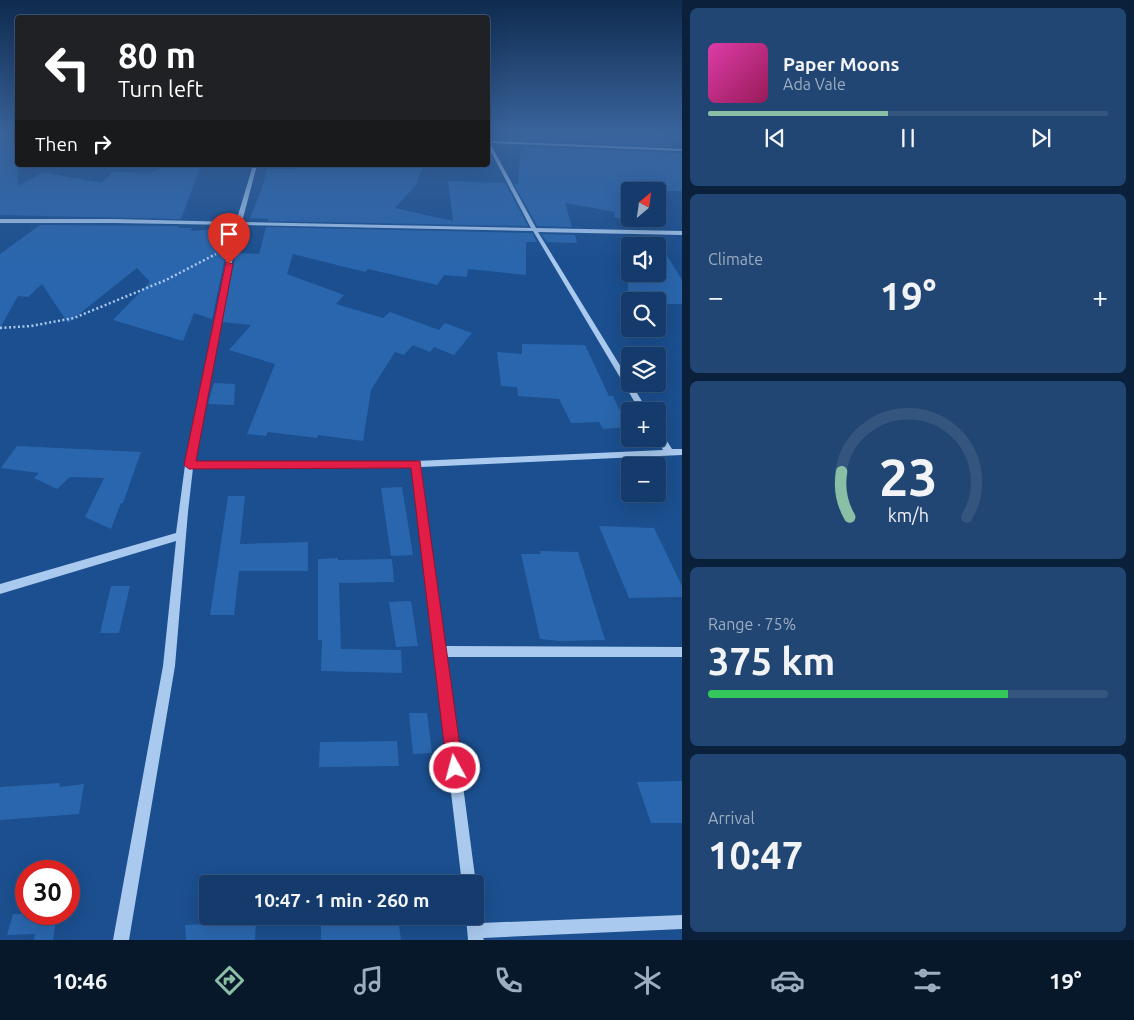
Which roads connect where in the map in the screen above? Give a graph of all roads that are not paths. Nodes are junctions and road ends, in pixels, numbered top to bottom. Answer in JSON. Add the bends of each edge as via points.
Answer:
{"nodes":[{"id":1,"x":252,"y":175,"type":"edge"},
{"id":2,"x":505,"y":175,"type":"edge"},
{"id":3,"x":0,"y":221,"type":"edge"},
{"id":4,"x":240,"y":224,"type":"junction"},
{"id":5,"x":535,"y":231,"type":"junction"},
{"id":6,"x":682,"y":233,"type":"edge"},
{"id":7,"x":639,"y":402,"type":"edge"},
{"id":8,"x":666,"y":447,"type":"edge"},
{"id":9,"x":669,"y":452,"type":"junction"},
{"id":10,"x":682,"y":452,"type":"edge"},
{"id":11,"x":416,"y":464,"type":"junction"},
{"id":12,"x":189,"y":465,"type":"junction"},
{"id":13,"x":182,"y":535,"type":"junction"},
{"id":14,"x":0,"y":589,"type":"edge"},
{"id":15,"x":440,"y":651,"type":"junction"},
{"id":16,"x":682,"y":652,"type":"edge"},
{"id":17,"x":468,"y":875,"type":"edge"},
{"id":18,"x":682,"y":922,"type":"edge"},
{"id":19,"x":475,"y":929,"type":"edge"},
{"id":20,"x":121,"y":940,"type":"edge"}],
"edges":[{"from":1,"to":4,"type":"street"},
{"from":2,"to":5,"type":"street"},
{"from":3,"to":4,"type":"street"},
{"from":4,"to":5,"type":"street"},
{"from":4,"to":12,"type":"street","via":[[232,246]]},
{"from":5,"to":6,"type":"street"},
{"from":5,"to":7,"type":"street"},
{"from":8,"to":9,"type":"street"},
{"from":9,"to":10,"type":"street"},
{"from":9,"to":11,"type":"street"},
{"from":11,"to":12,"type":"street"},
{"from":11,"to":15,"type":"street"},
{"from":12,"to":13,"type":"street"},
{"from":13,"to":14,"type":"street"},
{"from":13,"to":20,"type":"street","via":[[169,666]]},
{"from":15,"to":16,"type":"street"},
{"from":15,"to":17,"type":"street"},
{"from":18,"to":19,"type":"street"}]}
